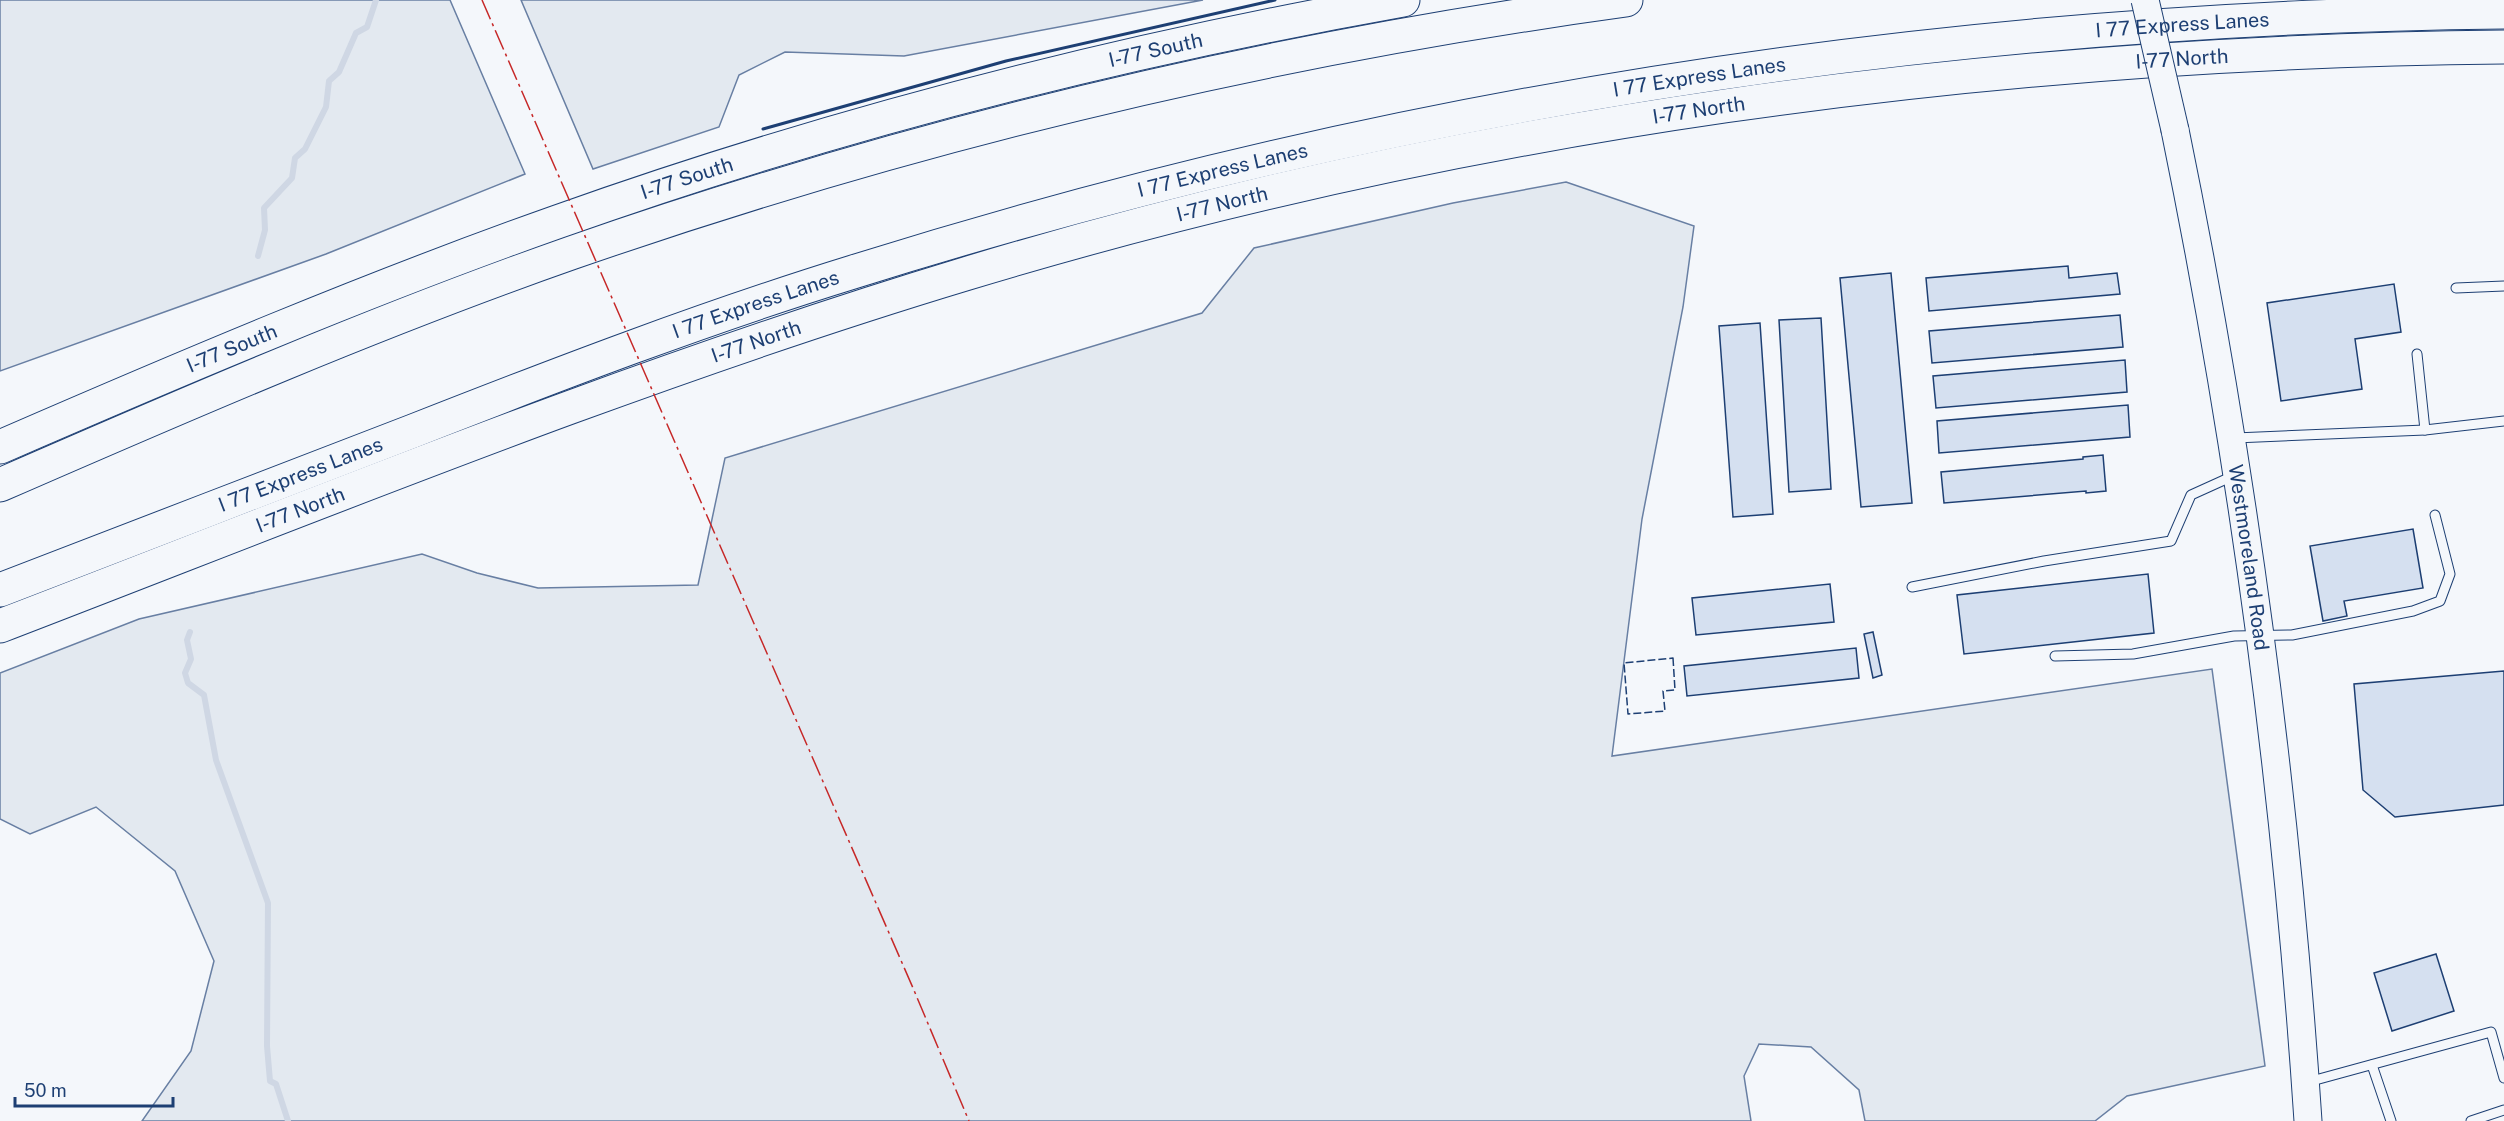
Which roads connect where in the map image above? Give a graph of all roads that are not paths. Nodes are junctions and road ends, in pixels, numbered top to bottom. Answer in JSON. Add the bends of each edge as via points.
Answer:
{"nodes":[{"id":1,"x":1403,"y":0,"type":"edge"},
{"id":2,"x":1626,"y":0,"type":"edge"},
{"id":3,"x":2145,"y":0,"type":"edge"},
{"id":4,"x":2504,"y":12,"type":"edge"},
{"id":5,"x":2504,"y":46,"type":"edge"},
{"id":6,"x":2504,"y":286,"type":"edge"},
{"id":7,"x":2456,"y":288,"type":"dead end"},
{"id":8,"x":2417,"y":354,"type":"dead end"},
{"id":9,"x":2504,"y":421,"type":"edge"},
{"id":10,"x":2426,"y":430,"type":"junction"},
{"id":11,"x":2232,"y":438,"type":"junction"},
{"id":12,"x":0,"y":447,"type":"edge"},
{"id":13,"x":2238,"y":474,"type":"junction"},
{"id":14,"x":0,"y":485,"type":"edge"},
{"id":15,"x":2434,"y":515,"type":"dead end"},
{"id":16,"x":1912,"y":587,"type":"dead end"},
{"id":17,"x":6,"y":588,"type":"edge"},
{"id":18,"x":0,"y":626,"type":"edge"},
{"id":19,"x":2262,"y":635,"type":"junction"},
{"id":20,"x":2055,"y":656,"type":"dead end"},
{"id":21,"x":2372,"y":1065,"type":"junction"},
{"id":22,"x":2504,"y":1078,"type":"edge"},
{"id":23,"x":2306,"y":1083,"type":"junction"},
{"id":24,"x":2504,"y":1110,"type":"edge"},
{"id":25,"x":2308,"y":1121,"type":"edge"},
{"id":26,"x":2391,"y":1121,"type":"edge"},
{"id":27,"x":2471,"y":1121,"type":"edge"}],
"edges":[{"from":1,"to":12,"type":"highway","name":"I-77 South","via":[[1236,32],[1023,82],[670,184],[343,302]]},
{"from":2,"to":14,"type":"highway","via":[[1244,66],[1021,118],[795,181],[463,293],[249,377]]},
{"from":3,"to":11,"type":"street","name":"Westmoreland Road","bridge":true,"via":[[2196,235]]},
{"from":4,"to":17,"type":"highway","name":"I 77 Express Lanes","via":[[2212,21],[1866,51],[1524,104],[1298,150],[1073,206],[743,308],[514,391]]},
{"from":5,"to":18,"type":"highway","name":"I-77 North","via":[[2213,56],[1882,85],[1643,118],[1306,184],[972,271],[754,340]]},
{"from":6,"to":7,"type":"lane"},
{"from":8,"to":10,"type":"lane"},
{"from":9,"to":10,"type":"lane"},
{"from":10,"to":11,"type":"lane"},
{"from":11,"to":13,"type":"street","name":"Westmoreland Road"},
{"from":13,"to":16,"type":"lane","via":[[2191,495],[2171,541]]},
{"from":13,"to":19,"type":"street","name":"Westmoreland Road"},
{"from":15,"to":19,"type":"lane","via":[[2450,574],[2440,601],[2413,611],[2303,633]]},
{"from":19,"to":20,"type":"lane","via":[[2234,636],[2133,654]]},
{"from":19,"to":23,"type":"street","name":"Westmoreland Road"},
{"from":21,"to":22,"type":"lane","via":[[2491,1032]]},
{"from":21,"to":23,"type":"lane"},
{"from":21,"to":26,"type":"lane"},
{"from":23,"to":25,"type":"street","name":"Westmoreland Road"},
{"from":24,"to":27,"type":"lane"}]}
